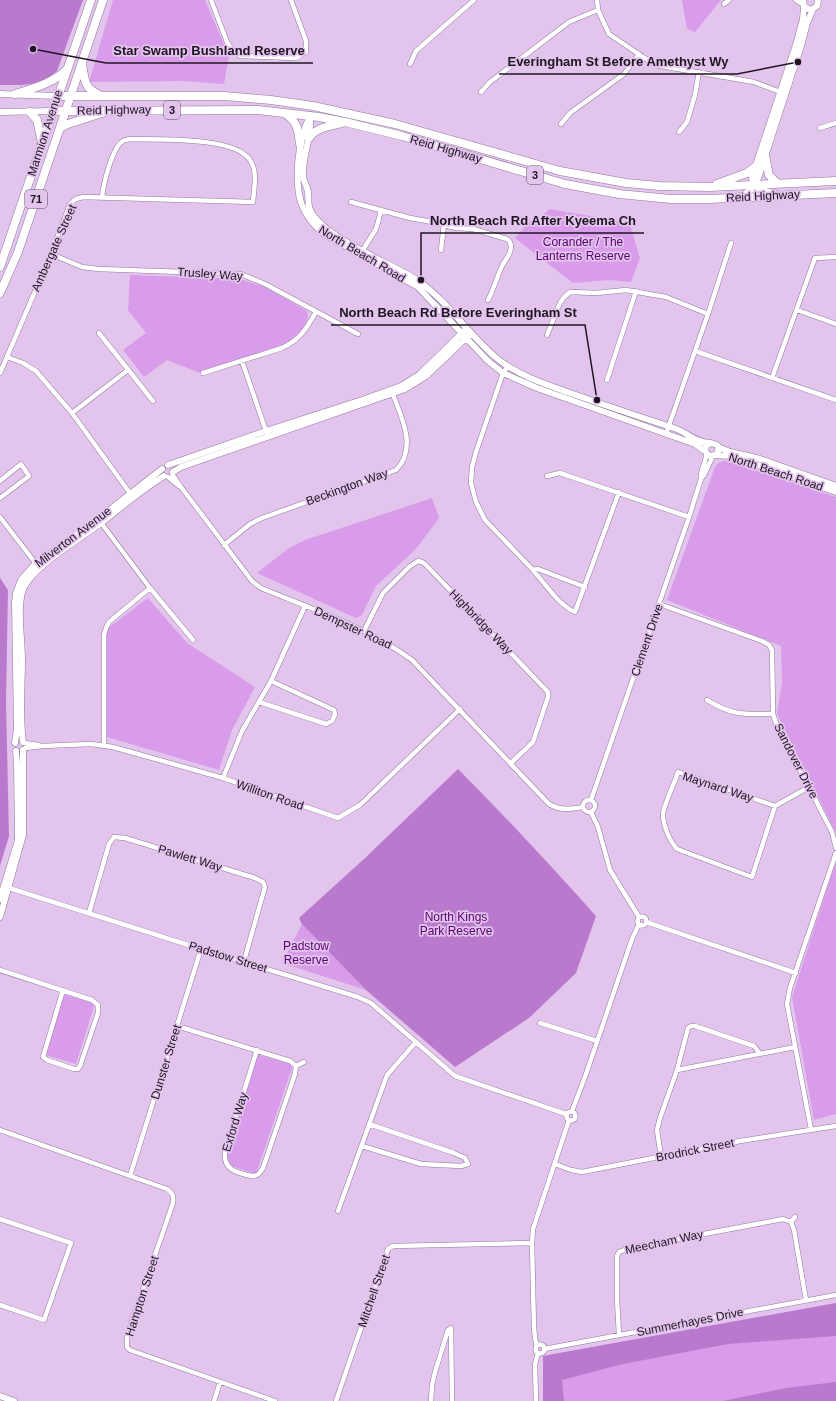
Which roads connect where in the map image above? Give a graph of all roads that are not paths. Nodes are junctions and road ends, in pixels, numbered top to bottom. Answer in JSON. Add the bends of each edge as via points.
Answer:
{"nodes":[{"id":1,"x":91,"y":0,"type":"edge"},
{"id":2,"x":103,"y":0,"type":"edge"},
{"id":3,"x":211,"y":0,"type":"edge"},
{"id":4,"x":291,"y":0,"type":"edge"},
{"id":5,"x":474,"y":0,"type":"edge"},
{"id":6,"x":597,"y":0,"type":"edge"},
{"id":7,"x":729,"y":0,"type":"edge"},
{"id":8,"x":796,"y":0,"type":"edge"},
{"id":9,"x":818,"y":0,"type":"edge"},
{"id":10,"x":724,"y":4,"type":"dead end"},
{"id":11,"x":803,"y":4,"type":"edge"},
{"id":12,"x":814,"y":9,"type":"junction"},
{"id":13,"x":598,"y":10,"type":"junction"},
{"id":14,"x":639,"y":54,"type":"junction"},
{"id":15,"x":82,"y":64,"type":"junction"},
{"id":16,"x":410,"y":64,"type":"dead end"},
{"id":17,"x":68,"y":68,"type":"junction"},
{"id":18,"x":699,"y":72,"type":"junction"},
{"id":19,"x":481,"y":92,"type":"dead end"},
{"id":20,"x":783,"y":92,"type":"junction"},
{"id":21,"x":0,"y":94,"type":"edge"},
{"id":22,"x":15,"y":94,"type":"junction"},
{"id":23,"x":100,"y":95,"type":"junction"},
{"id":24,"x":58,"y":96,"type":"junction"},
{"id":25,"x":71,"y":96,"type":"junction"},
{"id":26,"x":271,"y":100,"type":"junction"},
{"id":27,"x":113,"y":110,"type":"junction"},
{"id":28,"x":53,"y":111,"type":"junction"},
{"id":29,"x":66,"y":111,"type":"junction"},
{"id":30,"x":338,"y":111,"type":"junction"},
{"id":31,"x":0,"y":112,"type":"edge"},
{"id":32,"x":30,"y":112,"type":"junction"},
{"id":33,"x":283,"y":112,"type":"junction"},
{"id":34,"x":310,"y":116,"type":"junction"},
{"id":35,"x":345,"y":122,"type":"junction"},
{"id":36,"x":836,"y":123,"type":"edge"},
{"id":37,"x":561,"y":124,"type":"dead end"},
{"id":38,"x":60,"y":128,"type":"junction"},
{"id":39,"x":820,"y":128,"type":"dead end"},
{"id":40,"x":679,"y":132,"type":"dead end"},
{"id":41,"x":309,"y":138,"type":"junction"},
{"id":42,"x":42,"y":144,"type":"junction"},
{"id":43,"x":300,"y":144,"type":"junction"},
{"id":44,"x":765,"y":155,"type":"junction"},
{"id":45,"x":755,"y":167,"type":"junction"},
{"id":46,"x":836,"y":181,"type":"edge"},
{"id":47,"x":754,"y":182,"type":"junction"},
{"id":48,"x":777,"y":183,"type":"junction"},
{"id":49,"x":709,"y":187,"type":"junction"},
{"id":50,"x":836,"y":193,"type":"edge"},
{"id":51,"x":783,"y":195,"type":"junction"},
{"id":52,"x":102,"y":197,"type":"junction"},
{"id":53,"x":738,"y":197,"type":"junction"},
{"id":54,"x":351,"y":202,"type":"dead end"},
{"id":55,"x":381,"y":211,"type":"junction"},
{"id":56,"x":444,"y":224,"type":"junction"},
{"id":57,"x":731,"y":243,"type":"dead end"},
{"id":58,"x":441,"y":250,"type":"dead end"},
{"id":59,"x":362,"y":252,"type":"junction"},
{"id":60,"x":50,"y":254,"type":"junction"},
{"id":61,"x":836,"y":257,"type":"edge"},
{"id":62,"x":0,"y":267,"type":"edge"},
{"id":63,"x":636,"y":291,"type":"junction"},
{"id":64,"x":0,"y":293,"type":"edge"},
{"id":65,"x":488,"y":300,"type":"dead end"},
{"id":66,"x":796,"y":310,"type":"junction"},
{"id":67,"x":316,"y":312,"type":"junction"},
{"id":68,"x":708,"y":314,"type":"junction"},
{"id":69,"x":836,"y":324,"type":"edge"},
{"id":70,"x":466,"y":328,"type":"junction"},
{"id":71,"x":99,"y":333,"type":"dead end"},
{"id":72,"x":358,"y":334,"type":"dead end"},
{"id":73,"x":471,"y":334,"type":"junction"},
{"id":74,"x":547,"y":335,"type":"dead end"},
{"id":75,"x":464,"y":336,"type":"junction"},
{"id":76,"x":695,"y":351,"type":"junction"},
{"id":77,"x":7,"y":357,"type":"junction"},
{"id":78,"x":242,"y":362,"type":"junction"},
{"id":79,"x":508,"y":366,"type":"junction"},
{"id":80,"x":128,"y":370,"type":"junction"},
{"id":81,"x":0,"y":373,"type":"edge"},
{"id":82,"x":203,"y":373,"type":"dead end"},
{"id":83,"x":503,"y":373,"type":"junction"},
{"id":84,"x":772,"y":378,"type":"junction"},
{"id":85,"x":607,"y":380,"type":"dead end"},
{"id":86,"x":392,"y":392,"type":"junction"},
{"id":87,"x":153,"y":400,"type":"dead end"},
{"id":88,"x":836,"y":400,"type":"edge"},
{"id":89,"x":72,"y":413,"type":"junction"},
{"id":90,"x":669,"y":426,"type":"junction"},
{"id":91,"x":267,"y":434,"type":"junction"},
{"id":92,"x":666,"y":434,"type":"junction"},
{"id":93,"x":710,"y":443,"type":"junction"},
{"id":94,"x":718,"y":447,"type":"junction"},
{"id":95,"x":705,"y":452,"type":"junction"},
{"id":96,"x":715,"y":456,"type":"junction"},
{"id":97,"x":168,"y":465,"type":"junction"},
{"id":98,"x":162,"y":469,"type":"junction"},
{"id":99,"x":169,"y":475,"type":"junction"},
{"id":100,"x":547,"y":476,"type":"dead end"},
{"id":101,"x":701,"y":479,"type":"junction"},
{"id":102,"x":0,"y":481,"type":"edge"},
{"id":103,"x":836,"y":486,"type":"edge"},
{"id":104,"x":618,"y":492,"type":"junction"},
{"id":105,"x":836,"y":492,"type":"edge"},
{"id":106,"x":132,"y":495,"type":"junction"},
{"id":107,"x":0,"y":498,"type":"edge"},
{"id":108,"x":0,"y":517,"type":"edge"},
{"id":109,"x":689,"y":517,"type":"junction"},
{"id":110,"x":100,"y":521,"type":"junction"},
{"id":111,"x":224,"y":545,"type":"junction"},
{"id":112,"x":37,"y":566,"type":"junction"},
{"id":113,"x":533,"y":570,"type":"junction"},
{"id":114,"x":585,"y":587,"type":"junction"},
{"id":115,"x":150,"y":588,"type":"junction"},
{"id":116,"x":659,"y":604,"type":"junction"},
{"id":117,"x":305,"y":606,"type":"junction"},
{"id":118,"x":364,"y":631,"type":"junction"},
{"id":119,"x":193,"y":640,"type":"dead end"},
{"id":120,"x":271,"y":681,"type":"junction"},
{"id":121,"x":707,"y":700,"type":"dead end"},
{"id":122,"x":259,"y":702,"type":"junction"},
{"id":123,"x":460,"y":709,"type":"junction"},
{"id":124,"x":773,"y":714,"type":"junction"},
{"id":125,"x":15,"y":743,"type":"junction"},
{"id":126,"x":104,"y":745,"type":"junction"},
{"id":127,"x":24,"y":746,"type":"junction"},
{"id":128,"x":16,"y":750,"type":"junction"},
{"id":129,"x":511,"y":763,"type":"junction"},
{"id":130,"x":223,"y":778,"type":"junction"},
{"id":131,"x":809,"y":787,"type":"junction"},
{"id":132,"x":591,"y":800,"type":"junction"},
{"id":133,"x":776,"y":806,"type":"junction"},
{"id":134,"x":583,"y":807,"type":"junction"},
{"id":135,"x":591,"y":812,"type":"junction"},
{"id":136,"x":836,"y":848,"type":"edge"},
{"id":137,"x":836,"y":853,"type":"edge"},
{"id":138,"x":6,"y":887,"type":"junction"},
{"id":139,"x":0,"y":899,"type":"edge"},
{"id":140,"x":89,"y":913,"type":"junction"},
{"id":141,"x":0,"y":917,"type":"edge"},
{"id":142,"x":639,"y":917,"type":"junction"},
{"id":143,"x":646,"y":922,"type":"junction"},
{"id":144,"x":639,"y":924,"type":"junction"},
{"id":145,"x":201,"y":949,"type":"junction"},
{"id":146,"x":244,"y":961,"type":"junction"},
{"id":147,"x":0,"y":970,"type":"edge"},
{"id":148,"x":796,"y":973,"type":"junction"},
{"id":149,"x":63,"y":990,"type":"junction"},
{"id":150,"x":540,"y":1023,"type":"dead end"},
{"id":151,"x":177,"y":1026,"type":"junction"},
{"id":152,"x":597,"y":1041,"type":"junction"},
{"id":153,"x":416,"y":1042,"type":"junction"},
{"id":154,"x":795,"y":1047,"type":"junction"},
{"id":155,"x":257,"y":1050,"type":"junction"},
{"id":156,"x":760,"y":1054,"type":"junction"},
{"id":157,"x":304,"y":1062,"type":"dead end"},
{"id":158,"x":296,"y":1066,"type":"junction"},
{"id":159,"x":677,"y":1070,"type":"junction"},
{"id":160,"x":572,"y":1111,"type":"junction"},
{"id":161,"x":566,"y":1114,"type":"junction"},
{"id":162,"x":569,"y":1120,"type":"junction"},
{"id":163,"x":369,"y":1124,"type":"junction"},
{"id":164,"x":836,"y":1126,"type":"edge"},
{"id":165,"x":811,"y":1129,"type":"junction"},
{"id":166,"x":0,"y":1130,"type":"edge"},
{"id":167,"x":362,"y":1146,"type":"junction"},
{"id":168,"x":661,"y":1157,"type":"junction"},
{"id":169,"x":555,"y":1164,"type":"junction"},
{"id":170,"x":130,"y":1176,"type":"junction"},
{"id":171,"x":338,"y":1211,"type":"dead end"},
{"id":172,"x":795,"y":1217,"type":"dead end"},
{"id":173,"x":0,"y":1219,"type":"edge"},
{"id":174,"x":791,"y":1222,"type":"junction"},
{"id":175,"x":532,"y":1243,"type":"junction"},
{"id":176,"x":836,"y":1295,"type":"edge"},
{"id":177,"x":806,"y":1300,"type":"junction"},
{"id":178,"x":0,"y":1305,"type":"edge"},
{"id":179,"x":619,"y":1335,"type":"junction"},
{"id":180,"x":537,"y":1346,"type":"junction"},
{"id":181,"x":544,"y":1349,"type":"junction"},
{"id":182,"x":538,"y":1353,"type":"junction"},
{"id":183,"x":220,"y":1382,"type":"junction"},
{"id":184,"x":0,"y":1396,"type":"edge"},
{"id":185,"x":14,"y":1401,"type":"edge"},
{"id":186,"x":214,"y":1401,"type":"edge"},
{"id":187,"x":275,"y":1401,"type":"edge"},
{"id":188,"x":336,"y":1401,"type":"edge"},
{"id":189,"x":432,"y":1401,"type":"edge"},
{"id":190,"x":452,"y":1401,"type":"edge"},
{"id":191,"x":536,"y":1401,"type":"edge"}],
"edges":[{"from":1,"to":17,"type":"highway","name":"Marmion Avenue","number":"71"},
{"from":2,"to":15,"type":"highway","name":"Marmion Avenue","number":"71"},
{"from":3,"to":4,"type":"street","via":[[227,42],[240,56],[296,58],[306,52],[306,41]]},
{"from":5,"to":16,"type":"street","via":[[416,51]]},
{"from":6,"to":13,"type":"street"},
{"from":7,"to":10,"type":"street"},
{"from":8,"to":11,"type":"street"},
{"from":9,"to":12,"type":"street"},
{"from":11,"to":12,"type":"street","via":[[808,10]]},
{"from":11,"to":20,"type":"street","via":[[804,14]]},
{"from":12,"to":20,"type":"street"},
{"from":13,"to":14,"type":"street","via":[[609,34]]},
{"from":13,"to":19,"type":"street","via":[[569,22],[490,82]]},
{"from":14,"to":18,"type":"street","via":[[655,65]]},
{"from":14,"to":37,"type":"street","via":[[624,74],[570,113]]},
{"from":15,"to":23,"type":"highway","via":[[87,86]]},
{"from":15,"to":25,"type":"highway","name":"Marmion Avenue","number":"71"},
{"from":17,"to":22,"type":"highway","via":[[55,79]]},
{"from":17,"to":24,"type":"highway","name":"Marmion Avenue","number":"71"},
{"from":18,"to":20,"type":"street","via":[[754,82]]},
{"from":18,"to":40,"type":"street","via":[[696,95],[687,122]]},
{"from":20,"to":44,"type":"street"},
{"from":20,"to":45,"type":"street"},
{"from":21,"to":22,"type":"street"},
{"from":22,"to":24,"type":"street"},
{"from":23,"to":25,"type":"highway","name":"Reid Highway","number":"3"},
{"from":23,"to":26,"type":"highway","name":"Reid Highway","number":"3","via":[[225,96]]},
{"from":24,"to":25,"type":"highway","name":"Reid Highway","number":"3"},
{"from":24,"to":28,"type":"highway","name":"Marmion Avenue","number":"71"},
{"from":25,"to":29,"type":"highway","name":"Marmion Avenue","number":"71"},
{"from":26,"to":30,"type":"highway","name":"Reid Highway","number":"3"},
{"from":26,"to":34,"type":"highway"},
{"from":27,"to":29,"type":"highway","name":"Reid Highway","number":"3"},
{"from":27,"to":33,"type":"highway","name":"Reid Highway","number":"3"},
{"from":27,"to":38,"type":"highway"},
{"from":28,"to":29,"type":"highway","name":"Reid Highway","number":"3"},
{"from":28,"to":32,"type":"street"},
{"from":28,"to":42,"type":"highway","name":"Marmion Avenue","number":"71"},
{"from":29,"to":38,"type":"highway","name":"Marmion Avenue","number":"71"},
{"from":30,"to":34,"type":"highway"},
{"from":30,"to":49,"type":"highway","name":"Reid Highway","number":"3","via":[[395,124],[582,176],[644,185]]},
{"from":31,"to":32,"type":"street"},
{"from":32,"to":42,"type":"highway","via":[[37,120]]},
{"from":33,"to":34,"type":"highway","name":"Reid Highway","number":"3"},
{"from":33,"to":43,"type":"highway","via":[[294,121]]},
{"from":34,"to":35,"type":"highway","name":"Reid Highway","number":"3"},
{"from":34,"to":41,"type":"street","name":"North Beach Road"},
{"from":34,"to":43,"type":"street","name":"North Beach Road"},
{"from":35,"to":41,"type":"highway","via":[[319,129]]},
{"from":35,"to":53,"type":"highway","name":"Reid Highway","number":"3","via":[[565,184],[619,194],[671,198]]},
{"from":36,"to":39,"type":"street"},
{"from":38,"to":64,"type":"highway","name":"Marmion Avenue","number":"71","via":[[18,252]]},
{"from":41,"to":59,"type":"street","name":"North Beach Road","via":[[303,175],[311,213],[327,230]]},
{"from":42,"to":62,"type":"highway","name":"Marmion Avenue","number":"71"},
{"from":43,"to":59,"type":"street","name":"North Beach Road","via":[[298,189],[305,213],[324,234]]},
{"from":44,"to":47,"type":"street"},
{"from":44,"to":48,"type":"highway","via":[[768,172]]},
{"from":45,"to":47,"type":"street"},
{"from":45,"to":49,"type":"highway","via":[[747,173]]},
{"from":46,"to":48,"type":"highway","name":"Reid Highway","number":"3"},
{"from":47,"to":48,"type":"highway","name":"Reid Highway","number":"3"},
{"from":47,"to":49,"type":"highway","name":"Reid Highway","number":"3"},
{"from":47,"to":51,"type":"street","via":[[763,191]]},
{"from":47,"to":53,"type":"street","via":[[750,191]]},
{"from":50,"to":51,"type":"highway","name":"Reid Highway","number":"3"},
{"from":51,"to":53,"type":"highway","name":"Reid Highway","number":"3"},
{"from":52,"to":52,"type":"street","name":"Ambergate Street","via":[[253,202],[255,170],[250,159],[241,151],[207,141],[129,139],[118,145],[106,174]]},
{"from":52,"to":60,"type":"street","name":"Ambergate Street","via":[[83,197],[70,204]]},
{"from":54,"to":55,"type":"street"},
{"from":55,"to":56,"type":"street"},
{"from":55,"to":59,"type":"street","via":[[376,229]]},
{"from":56,"to":58,"type":"street"},
{"from":56,"to":65,"type":"street","via":[[456,228],[473,228],[510,241],[509,255]]},
{"from":57,"to":68,"type":"street"},
{"from":59,"to":70,"type":"street","name":"North Beach Road","via":[[408,274],[424,285]]},
{"from":59,"to":75,"type":"street","name":"North Beach Road","via":[[418,287]]},
{"from":60,"to":67,"type":"street","name":"Trusley Way","via":[[82,267],[98,269],[241,274]]},
{"from":60,"to":77,"type":"street","name":"Ambergate Street"},
{"from":61,"to":66,"type":"street","via":[[815,258]]},
{"from":63,"to":68,"type":"street","via":[[666,297]]},
{"from":63,"to":74,"type":"street","via":[[570,292],[560,303]]},
{"from":63,"to":85,"type":"street"},
{"from":66,"to":69,"type":"street"},
{"from":66,"to":84,"type":"street"},
{"from":67,"to":72,"type":"street","name":"Trusley Way"},
{"from":67,"to":78,"type":"street","via":[[304,332],[294,342]]},
{"from":68,"to":76,"type":"street"},
{"from":70,"to":73,"type":"street","name":"North Beach Road"},
{"from":70,"to":75,"type":"street","name":"Milverton Avenue"},
{"from":71,"to":80,"type":"street"},
{"from":73,"to":75,"type":"street","name":"Milverton Avenue"},
{"from":73,"to":79,"type":"street","name":"North Beach Road"},
{"from":75,"to":83,"type":"street","name":"North Beach Road"},
{"from":75,"to":86,"type":"street","name":"Milverton Avenue","via":[[419,375]]},
{"from":76,"to":84,"type":"street"},
{"from":76,"to":90,"type":"street"},
{"from":77,"to":81,"type":"street","name":"Ambergate Street"},
{"from":77,"to":89,"type":"street","via":[[36,371]]},
{"from":78,"to":82,"type":"street"},
{"from":78,"to":91,"type":"street"},
{"from":79,"to":83,"type":"street"},
{"from":79,"to":90,"type":"street","name":"North Beach Road","via":[[524,376],[548,385]]},
{"from":80,"to":87,"type":"street"},
{"from":80,"to":89,"type":"street"},
{"from":83,"to":92,"type":"street","name":"North Beach Road","via":[[537,388]]},
{"from":83,"to":113,"type":"street","via":[[476,452],[471,483],[476,502],[485,520]]},
{"from":84,"to":88,"type":"street"},
{"from":86,"to":91,"type":"street","name":"Milverton Avenue"},
{"from":86,"to":111,"type":"street","name":"Beckington Way","via":[[407,438],[404,458],[396,470],[262,518],[250,524]]},
{"from":89,"to":106,"type":"street"},
{"from":90,"to":92,"type":"street"},
{"from":90,"to":93,"type":"street","name":"North Beach Road","via":[[698,441]]},
{"from":91,"to":97,"type":"street","name":"Milverton Avenue"},
{"from":91,"to":99,"type":"street","name":"Milverton Avenue","via":[[181,467]]},
{"from":92,"to":95,"type":"street","name":"North Beach Road","via":[[695,444]]},
{"from":93,"to":94,"type":"street"},
{"from":93,"to":95,"type":"street","via":[[706,446]]},
{"from":94,"to":96,"type":"street"},
{"from":94,"to":103,"type":"street","name":"North Beach Road"},
{"from":95,"to":96,"type":"street","via":[[708,456]]},
{"from":95,"to":101,"type":"street","name":"Clement Drive"},
{"from":96,"to":101,"type":"street","name":"Clement Drive"},
{"from":96,"to":105,"type":"street","name":"North Beach Road","via":[[744,460]]},
{"from":97,"to":98,"type":"street"},
{"from":97,"to":99,"type":"street","via":[[172,468]]},
{"from":98,"to":99,"type":"street","via":[[162,473]]},
{"from":98,"to":106,"type":"street","name":"Milverton Avenue"},
{"from":99,"to":106,"type":"street","name":"Milverton Avenue"},
{"from":99,"to":111,"type":"street","name":"Dempster Road"},
{"from":100,"to":104,"type":"street","via":[[560,473]]},
{"from":101,"to":109,"type":"street","name":"Clement Drive"},
{"from":102,"to":107,"type":"street","via":[[21,464],[29,476]]},
{"from":104,"to":109,"type":"street"},
{"from":104,"to":114,"type":"street"},
{"from":106,"to":110,"type":"street","name":"Milverton Avenue"},
{"from":108,"to":112,"type":"street"},
{"from":109,"to":116,"type":"street","name":"Clement Drive"},
{"from":110,"to":112,"type":"street","name":"Milverton Avenue"},
{"from":110,"to":115,"type":"street"},
{"from":111,"to":117,"type":"street","name":"Dempster Road","via":[[252,581],[261,588]]},
{"from":112,"to":125,"type":"street","name":"Milverton Avenue","via":[[21,580],[14,603],[17,729]]},
{"from":112,"to":127,"type":"street","name":"Milverton Avenue","via":[[24,586],[20,605],[21,729]]},
{"from":113,"to":114,"type":"street","via":[[538,569]]},
{"from":113,"to":114,"type":"street","via":[[563,604],[575,612]]},
{"from":115,"to":119,"type":"street"},
{"from":115,"to":126,"type":"street","via":[[109,622],[106,628]]},
{"from":116,"to":124,"type":"street","name":"Sandover Drive","via":[[769,645],[772,650]]},
{"from":116,"to":132,"type":"street","name":"Clement Drive"},
{"from":117,"to":118,"type":"street","name":"Dempster Road"},
{"from":117,"to":120,"type":"street"},
{"from":118,"to":123,"type":"street","name":"Dempster Road","via":[[412,660]]},
{"from":118,"to":129,"type":"street","name":"Highbridge Way","via":[[382,593],[418,561],[426,565],[548,692],[533,742]]},
{"from":120,"to":122,"type":"street"},
{"from":120,"to":122,"type":"street","via":[[334,710],[332,721],[326,724]]},
{"from":121,"to":124,"type":"street","via":[[734,713]]},
{"from":122,"to":130,"type":"street","via":[[242,731]]},
{"from":123,"to":129,"type":"street","name":"Dempster Road"},
{"from":123,"to":130,"type":"street","name":"Williton Road","via":[[360,805],[338,818]]},
{"from":124,"to":131,"type":"street","name":"Sandover Drive"},
{"from":125,"to":127,"type":"street","via":[[18,740]]},
{"from":125,"to":128,"type":"street","name":"Milverton Avenue"},
{"from":126,"to":127,"type":"street","name":"Williton Road"},
{"from":126,"to":130,"type":"street","name":"Williton Road"},
{"from":127,"to":128,"type":"street","via":[[20,752]]},
{"from":127,"to":138,"type":"street","name":"Milverton Avenue","via":[[23,835]]},
{"from":128,"to":138,"type":"street","name":"Milverton Avenue","via":[[18,836]]},
{"from":129,"to":134,"type":"street","name":"Dempster Road","via":[[549,804],[568,810]]},
{"from":131,"to":133,"type":"street"},
{"from":131,"to":136,"type":"street","name":"Sandover Drive","via":[[832,832]]},
{"from":132,"to":134,"type":"street","name":"Clement Drive","via":[[586,800]]},
{"from":132,"to":135,"type":"street","name":"Clement Drive","via":[[595,805]]},
{"from":133,"to":133,"type":"street","name":"Maynard Way","via":[[678,772],[663,813],[664,823],[677,849],[752,876]]},
{"from":134,"to":135,"type":"street","via":[[585,811]]},
{"from":135,"to":142,"type":"street","name":"Clement Drive","via":[[610,870]]},
{"from":137,"to":148,"type":"street"},
{"from":138,"to":139,"type":"street","name":"Milverton Avenue"},
{"from":138,"to":140,"type":"street","name":"Padstow Street"},
{"from":138,"to":141,"type":"street","name":"Milverton Avenue"},
{"from":140,"to":145,"type":"street","name":"Padstow Street"},
{"from":140,"to":146,"type":"street","name":"Pawlett Way","via":[[114,838],[125,838],[197,859],[256,878],[265,886]]},
{"from":142,"to":143,"type":"street","via":[[644,918]]},
{"from":142,"to":144,"type":"street"},
{"from":143,"to":144,"type":"street","via":[[644,925]]},
{"from":143,"to":148,"type":"street"},
{"from":144,"to":152,"type":"street"},
{"from":145,"to":146,"type":"street","name":"Padstow Street"},
{"from":145,"to":151,"type":"street","name":"Dunster Street"},
{"from":146,"to":153,"type":"street","name":"Padstow Street","via":[[371,1003]]},
{"from":147,"to":149,"type":"street"},
{"from":148,"to":154,"type":"street","via":[[787,1004]]},
{"from":149,"to":149,"type":"street","via":[[92,1000],[98,1006],[98,1013],[78,1069],[43,1057]]},
{"from":150,"to":152,"type":"street"},
{"from":151,"to":155,"type":"street"},
{"from":151,"to":170,"type":"street","name":"Dunster Street"},
{"from":152,"to":160,"type":"street"},
{"from":153,"to":161,"type":"street","name":"Padstow Street","via":[[455,1076]]},
{"from":153,"to":163,"type":"street","via":[[387,1075]]},
{"from":154,"to":156,"type":"street"},
{"from":154,"to":165,"type":"street"},
{"from":155,"to":158,"type":"street","via":[[290,1061]]},
{"from":155,"to":158,"type":"street","name":"Exford Way","via":[[225,1152],[225,1164],[232,1170],[256,1176],[263,1168]]},
{"from":156,"to":159,"type":"street"},
{"from":156,"to":159,"type":"street","via":[[754,1046],[691,1026],[688,1028]]},
{"from":157,"to":158,"type":"street"},
{"from":159,"to":168,"type":"street","via":[[657,1130]]},
{"from":160,"to":161,"type":"street"},
{"from":160,"to":162,"type":"street","via":[[575,1116],[573,1120]]},
{"from":161,"to":162,"type":"street"},
{"from":162,"to":169,"type":"street"},
{"from":163,"to":167,"type":"street"},
{"from":163,"to":167,"type":"street","via":[[454,1153],[465,1158],[468,1164],[421,1164]]},
{"from":164,"to":165,"type":"street","name":"Brodrick Street"},
{"from":165,"to":168,"type":"street","name":"Brodrick Street"},
{"from":166,"to":170,"type":"street"},
{"from":167,"to":171,"type":"street"},
{"from":168,"to":169,"type":"street","name":"Brodrick Street","via":[[582,1172]]},
{"from":169,"to":175,"type":"street","via":[[536,1216]]},
{"from":170,"to":183,"type":"street","name":"Hampton Street","via":[[167,1189],[174,1197],[127,1336],[127,1347]]},
{"from":172,"to":174,"type":"street"},
{"from":173,"to":178,"type":"street","via":[[71,1243],[44,1320]]},
{"from":174,"to":177,"type":"street"},
{"from":174,"to":179,"type":"street","name":"Meecham Way","via":[[783,1219],[619,1252]]},
{"from":175,"to":180,"type":"street","via":[[534,1338]]},
{"from":175,"to":188,"type":"street","name":"Mitchell Street","via":[[393,1246],[388,1249]]},
{"from":176,"to":177,"type":"street","name":"Summerhayes Drive"},
{"from":177,"to":179,"type":"street","name":"Summerhayes Drive"},
{"from":179,"to":181,"type":"street","name":"Summerhayes Drive"},
{"from":180,"to":181,"type":"street","via":[[542,1345]]},
{"from":180,"to":182,"type":"street","via":[[535,1350]]},
{"from":181,"to":182,"type":"street","via":[[542,1353]]},
{"from":182,"to":191,"type":"street","via":[[535,1364]]},
{"from":183,"to":186,"type":"street"},
{"from":183,"to":187,"type":"street","name":"Hampton Street"},
{"from":184,"to":185,"type":"street"},
{"from":189,"to":190,"type":"street","via":[[435,1372],[448,1330],[451,1328]]}]}
